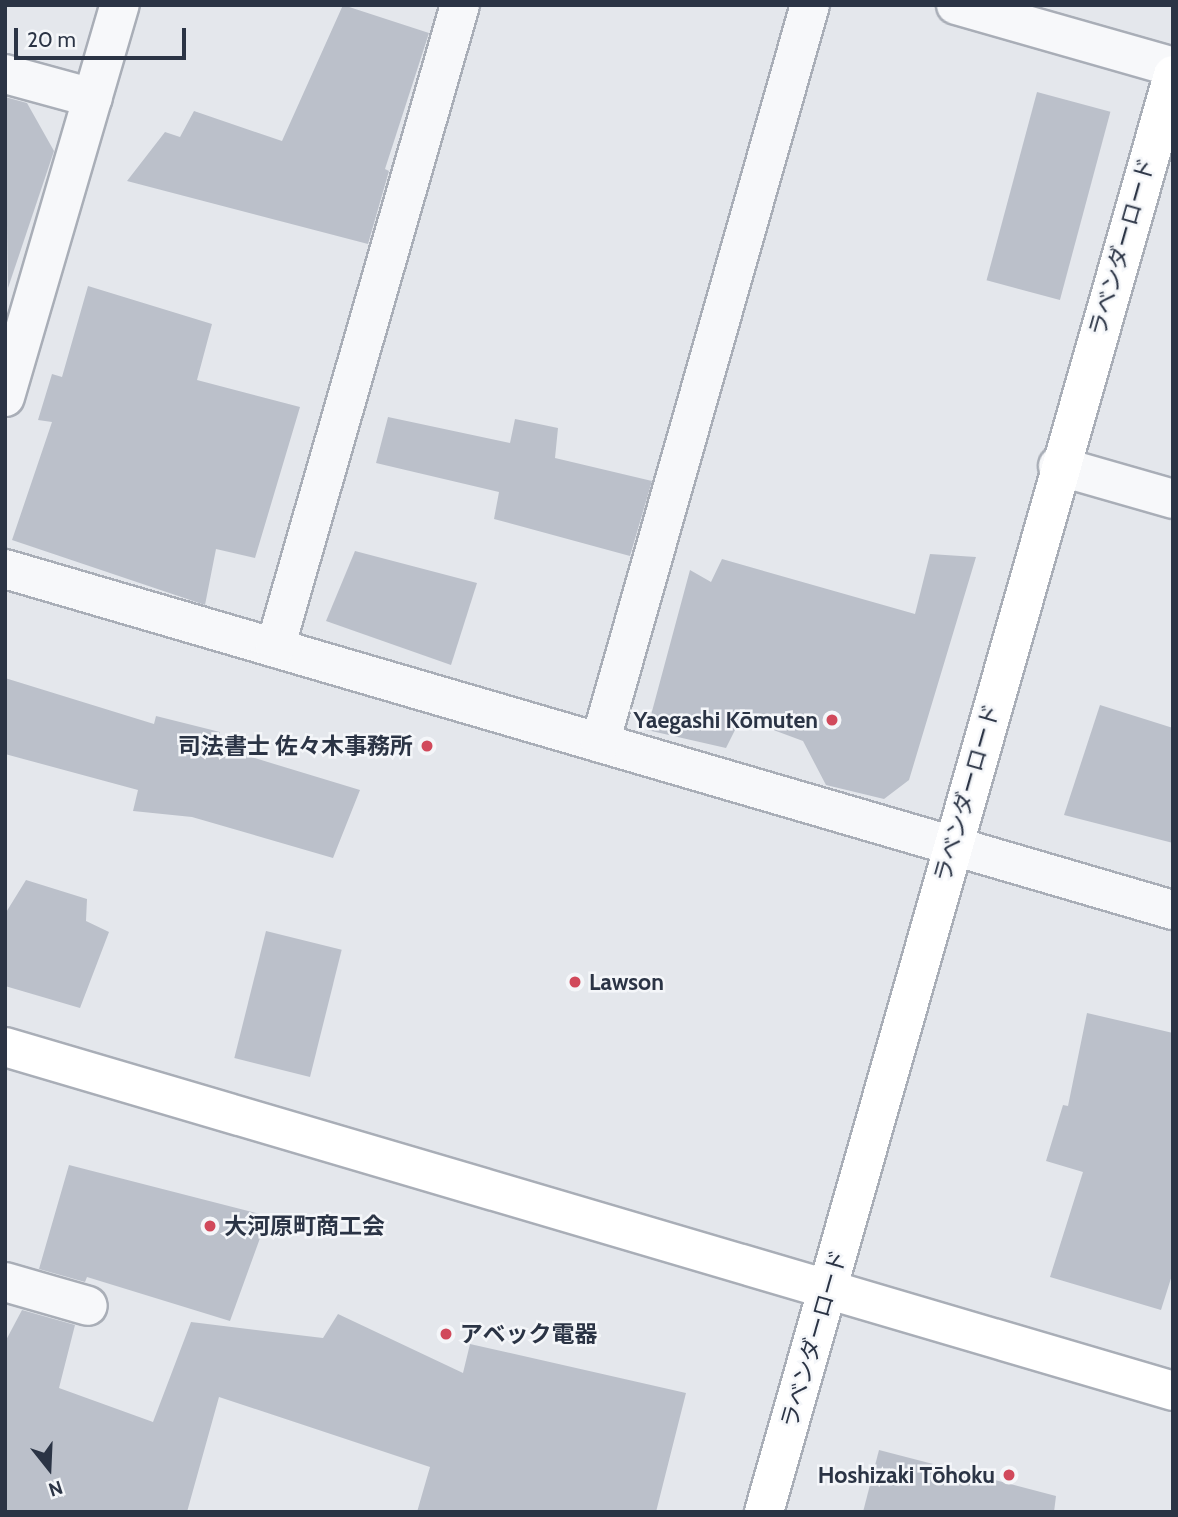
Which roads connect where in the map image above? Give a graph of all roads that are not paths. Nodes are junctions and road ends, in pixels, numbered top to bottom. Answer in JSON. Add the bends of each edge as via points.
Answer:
{"nodes":[{"id":1,"x":120,"y":5,"type":"edge"},
{"id":2,"x":460,"y":5,"type":"edge"},
{"id":3,"x":810,"y":5,"type":"edge"},
{"id":4,"x":956,"y":5,"type":"edge"},
{"id":5,"x":1173,"y":67,"type":"edge"},
{"id":6,"x":5,"y":75,"type":"edge"},
{"id":7,"x":1173,"y":75,"type":"edge"},
{"id":8,"x":93,"y":98,"type":"junction"},
{"id":9,"x":5,"y":397,"type":"edge"},
{"id":10,"x":1058,"y":466,"type":"junction"},
{"id":11,"x":1173,"y":499,"type":"edge"},
{"id":12,"x":5,"y":569,"type":"edge"},
{"id":13,"x":275,"y":648,"type":"junction"},
{"id":14,"x":600,"y":743,"type":"junction"},
{"id":15,"x":952,"y":845,"type":"junction"},
{"id":16,"x":1173,"y":910,"type":"edge"},
{"id":17,"x":5,"y":1047,"type":"edge"},
{"id":18,"x":5,"y":1282,"type":"edge"},
{"id":19,"x":828,"y":1292,"type":"junction"},
{"id":20,"x":88,"y":1306,"type":"dead end"},
{"id":21,"x":1173,"y":1391,"type":"edge"},
{"id":22,"x":764,"y":1512,"type":"edge"}],
"edges":[{"from":1,"to":8,"type":"street"},
{"from":2,"to":13,"type":"street"},
{"from":3,"to":14,"type":"street"},
{"from":4,"to":5,"type":"street"},
{"from":6,"to":8,"type":"street"},
{"from":7,"to":10,"type":"street","name":"ラベンダーロード"},
{"from":8,"to":9,"type":"street"},
{"from":10,"to":11,"type":"street"},
{"from":10,"to":15,"type":"street","name":"ラベンダーロード"},
{"from":12,"to":13,"type":"street"},
{"from":13,"to":14,"type":"street"},
{"from":14,"to":15,"type":"street"},
{"from":15,"to":16,"type":"street"},
{"from":15,"to":19,"type":"street","name":"ラベンダーロード"},
{"from":17,"to":19,"type":"street"},
{"from":18,"to":20,"type":"street"},
{"from":19,"to":21,"type":"street"},
{"from":19,"to":22,"type":"street","name":"ラベンダーロード"}]}
